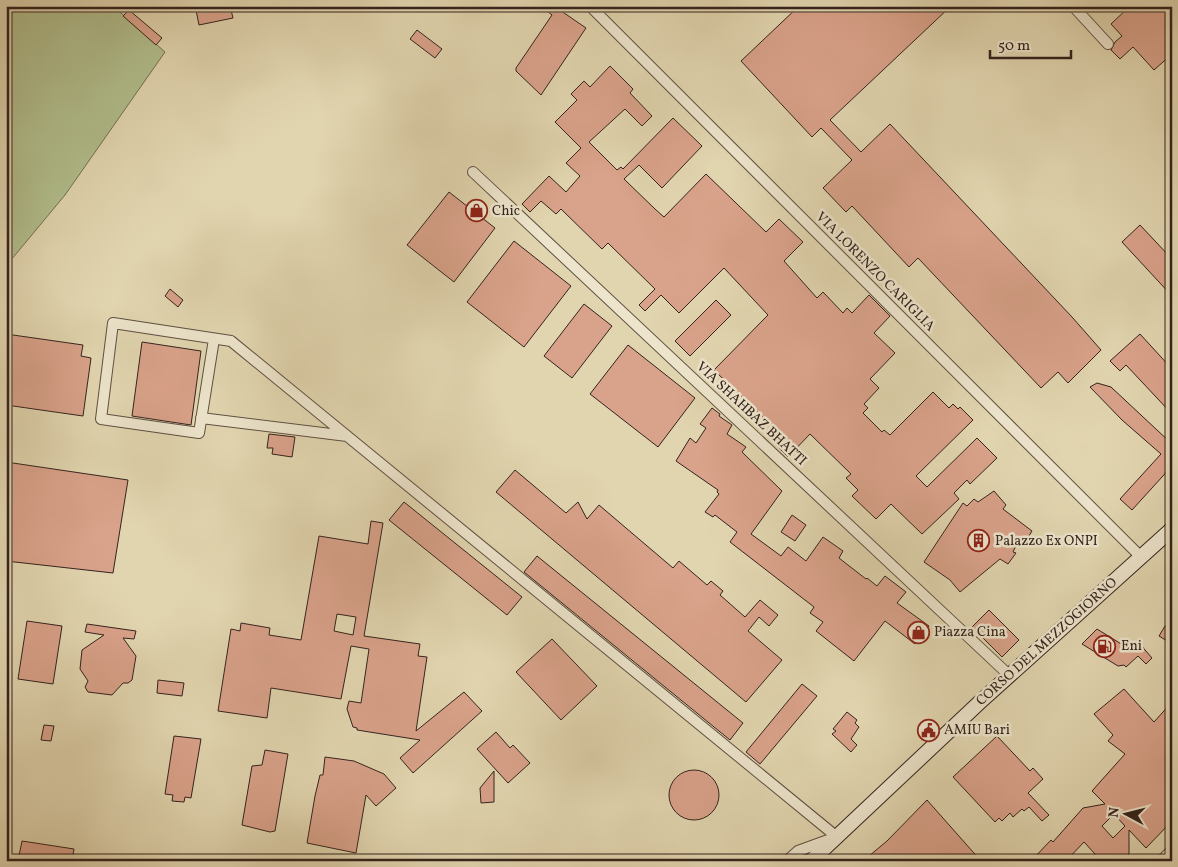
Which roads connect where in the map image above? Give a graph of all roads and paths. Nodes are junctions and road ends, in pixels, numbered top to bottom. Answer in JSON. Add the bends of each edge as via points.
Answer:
{"nodes":[{"id":1,"x":590,"y":6,"type":"edge"},
{"id":2,"x":1073,"y":6,"type":"edge"},
{"id":3,"x":1108,"y":44,"type":"dead end"},
{"id":4,"x":473,"y":172,"type":"dead end"},
{"id":5,"x":214,"y":339,"type":"junction"},
{"id":6,"x":201,"y":418,"type":"junction"},
{"id":7,"x":347,"y":436,"type":"junction"},
{"id":8,"x":1172,"y":529,"type":"edge"},
{"id":9,"x":1141,"y":557,"type":"junction"},
{"id":10,"x":1010,"y":676,"type":"junction"},
{"id":11,"x":837,"y":838,"type":"junction"},
{"id":12,"x":1172,"y":850,"type":"edge"},
{"id":13,"x":787,"y":861,"type":"edge"},
{"id":14,"x":811,"y":861,"type":"edge"},
{"id":15,"x":1161,"y":861,"type":"edge"}],
"edges":[{"from":1,"to":9,"type":"street","name":"VIA LORENZO CARIGLIA"},
{"from":2,"to":3,"type":"street"},
{"from":4,"to":10,"type":"street","name":"VIA SHAHBAZ BHATTI"},
{"from":5,"to":6,"type":"street"},
{"from":5,"to":6,"type":"street","via":[[113,322],[102,419],[199,433]]},
{"from":5,"to":7,"type":"street","via":[[231,341]]},
{"from":6,"to":7,"type":"street"},
{"from":7,"to":11,"type":"street"},
{"from":8,"to":9,"type":"main road","name":"CORSO DEL MEZZOGIORNO"},
{"from":9,"to":10,"type":"main road","name":"CORSO DEL MEZZOGIORNO"},
{"from":10,"to":11,"type":"main road","name":"CORSO DEL MEZZOGIORNO"},
{"from":11,"to":13,"type":"street","name":"CORSO DEL MEZZOGIORNO","via":[[798,851]]},
{"from":11,"to":14,"type":"main road","name":"CORSO DEL MEZZOGIORNO"},
{"from":12,"to":15,"type":"street"}]}
